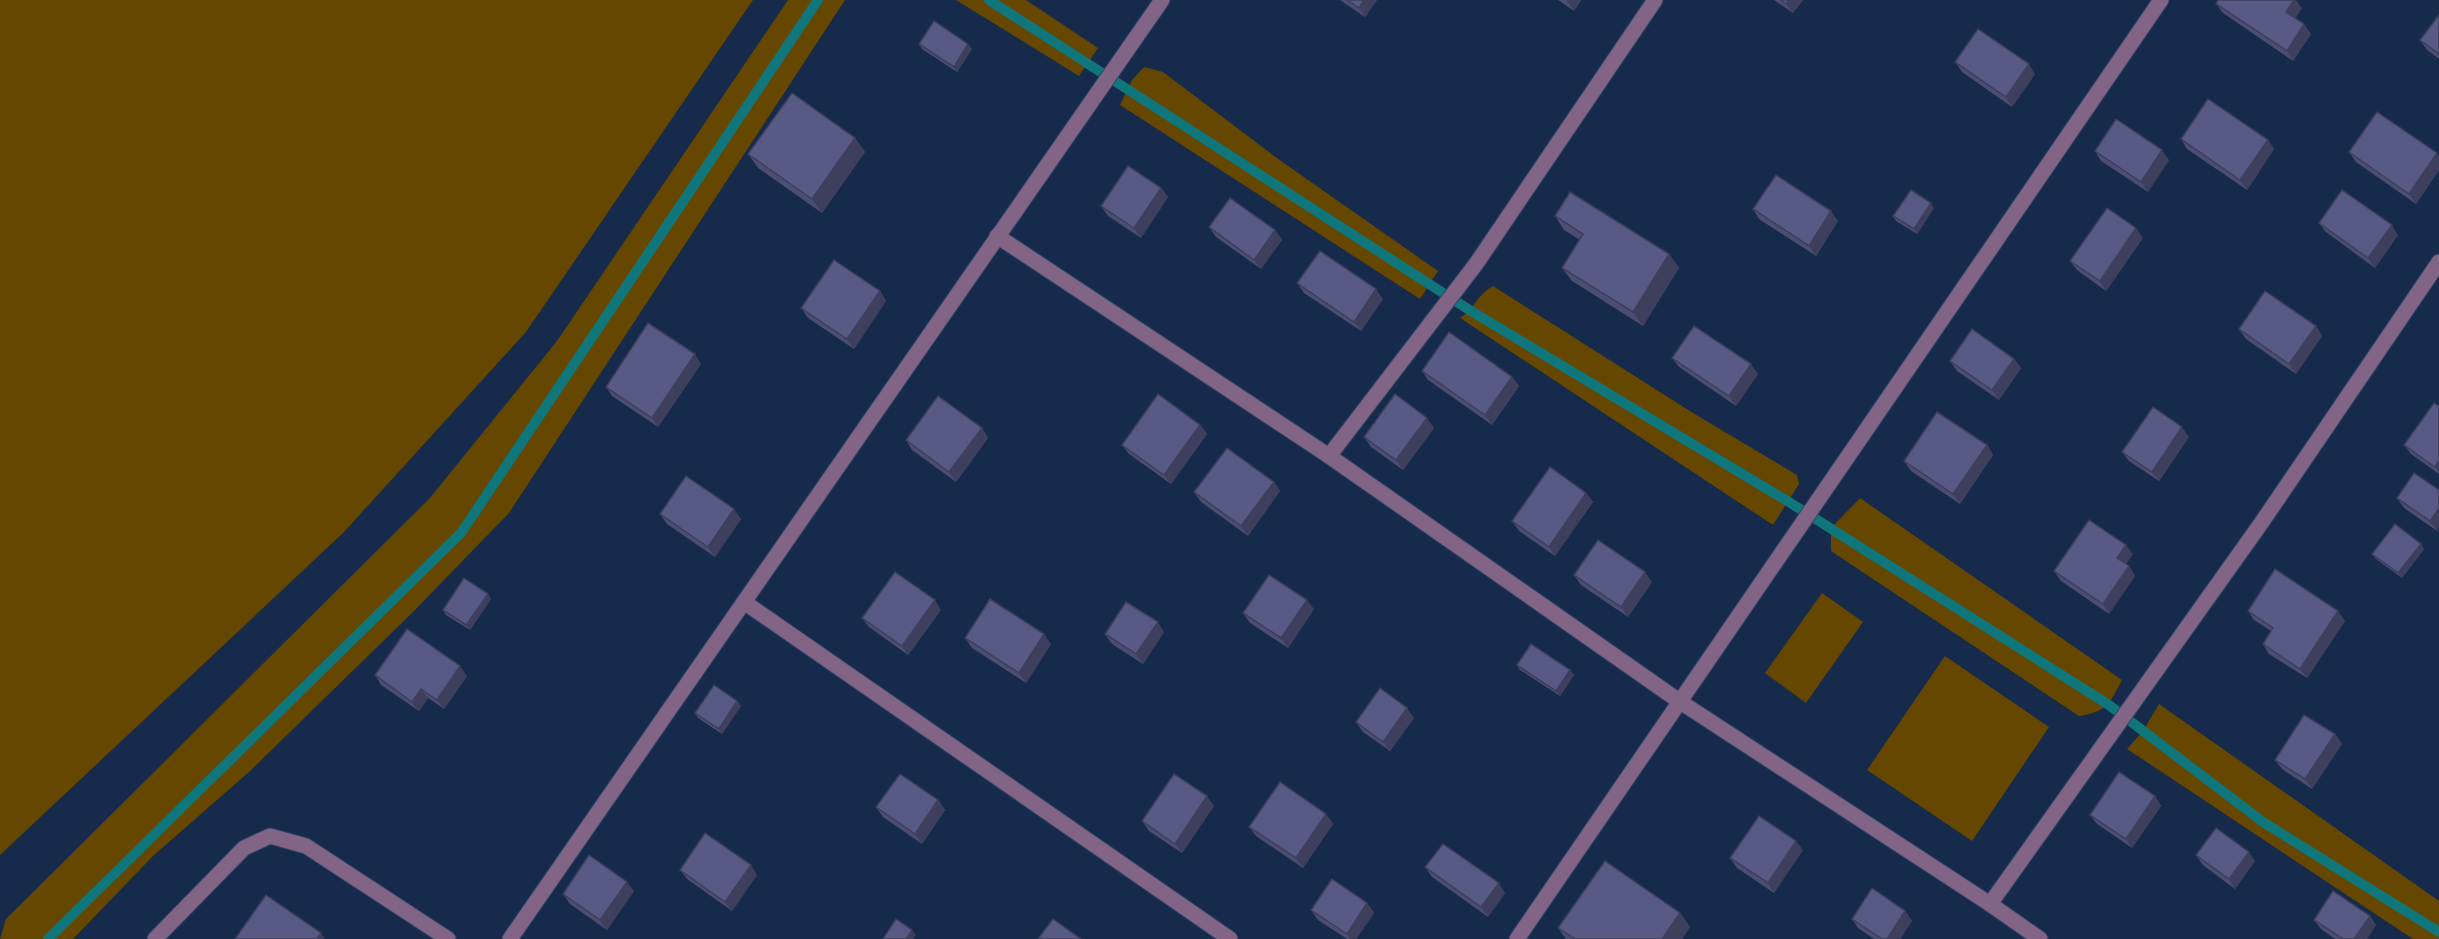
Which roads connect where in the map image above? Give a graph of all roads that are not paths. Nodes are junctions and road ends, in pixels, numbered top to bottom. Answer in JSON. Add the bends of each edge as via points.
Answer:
{"nodes":[{"id":1,"x":1162,"y":0,"type":"edge"},
{"id":2,"x":1655,"y":0,"type":"edge"},
{"id":3,"x":2161,"y":0,"type":"edge"},
{"id":4,"x":997,"y":236,"type":"junction"},
{"id":5,"x":2439,"y":262,"type":"edge"},
{"id":6,"x":1329,"y":456,"type":"junction"},
{"id":7,"x":744,"y":602,"type":"junction"},
{"id":8,"x":1679,"y":701,"type":"junction"},
{"id":9,"x":1990,"y":904,"type":"junction"},
{"id":10,"x":155,"y":939,"type":"edge"},
{"id":11,"x":448,"y":939,"type":"edge"},
{"id":12,"x":510,"y":939,"type":"edge"},
{"id":13,"x":1230,"y":939,"type":"edge"},
{"id":14,"x":1517,"y":939,"type":"edge"},
{"id":15,"x":2040,"y":939,"type":"edge"}],
"edges":[{"from":1,"to":4,"type":"street"},
{"from":2,"to":6,"type":"street","via":[[1476,264]]},
{"from":3,"to":8,"type":"street"},
{"from":4,"to":6,"type":"street"},
{"from":4,"to":7,"type":"street"},
{"from":5,"to":9,"type":"street","via":[[2262,522]]},
{"from":6,"to":8,"type":"street"},
{"from":7,"to":12,"type":"street"},
{"from":7,"to":13,"type":"street"},
{"from":8,"to":9,"type":"street"},
{"from":8,"to":14,"type":"street"},
{"from":9,"to":15,"type":"street"},
{"from":10,"to":11,"type":"street","via":[[244,848],[270,836],[306,846]]}]}
